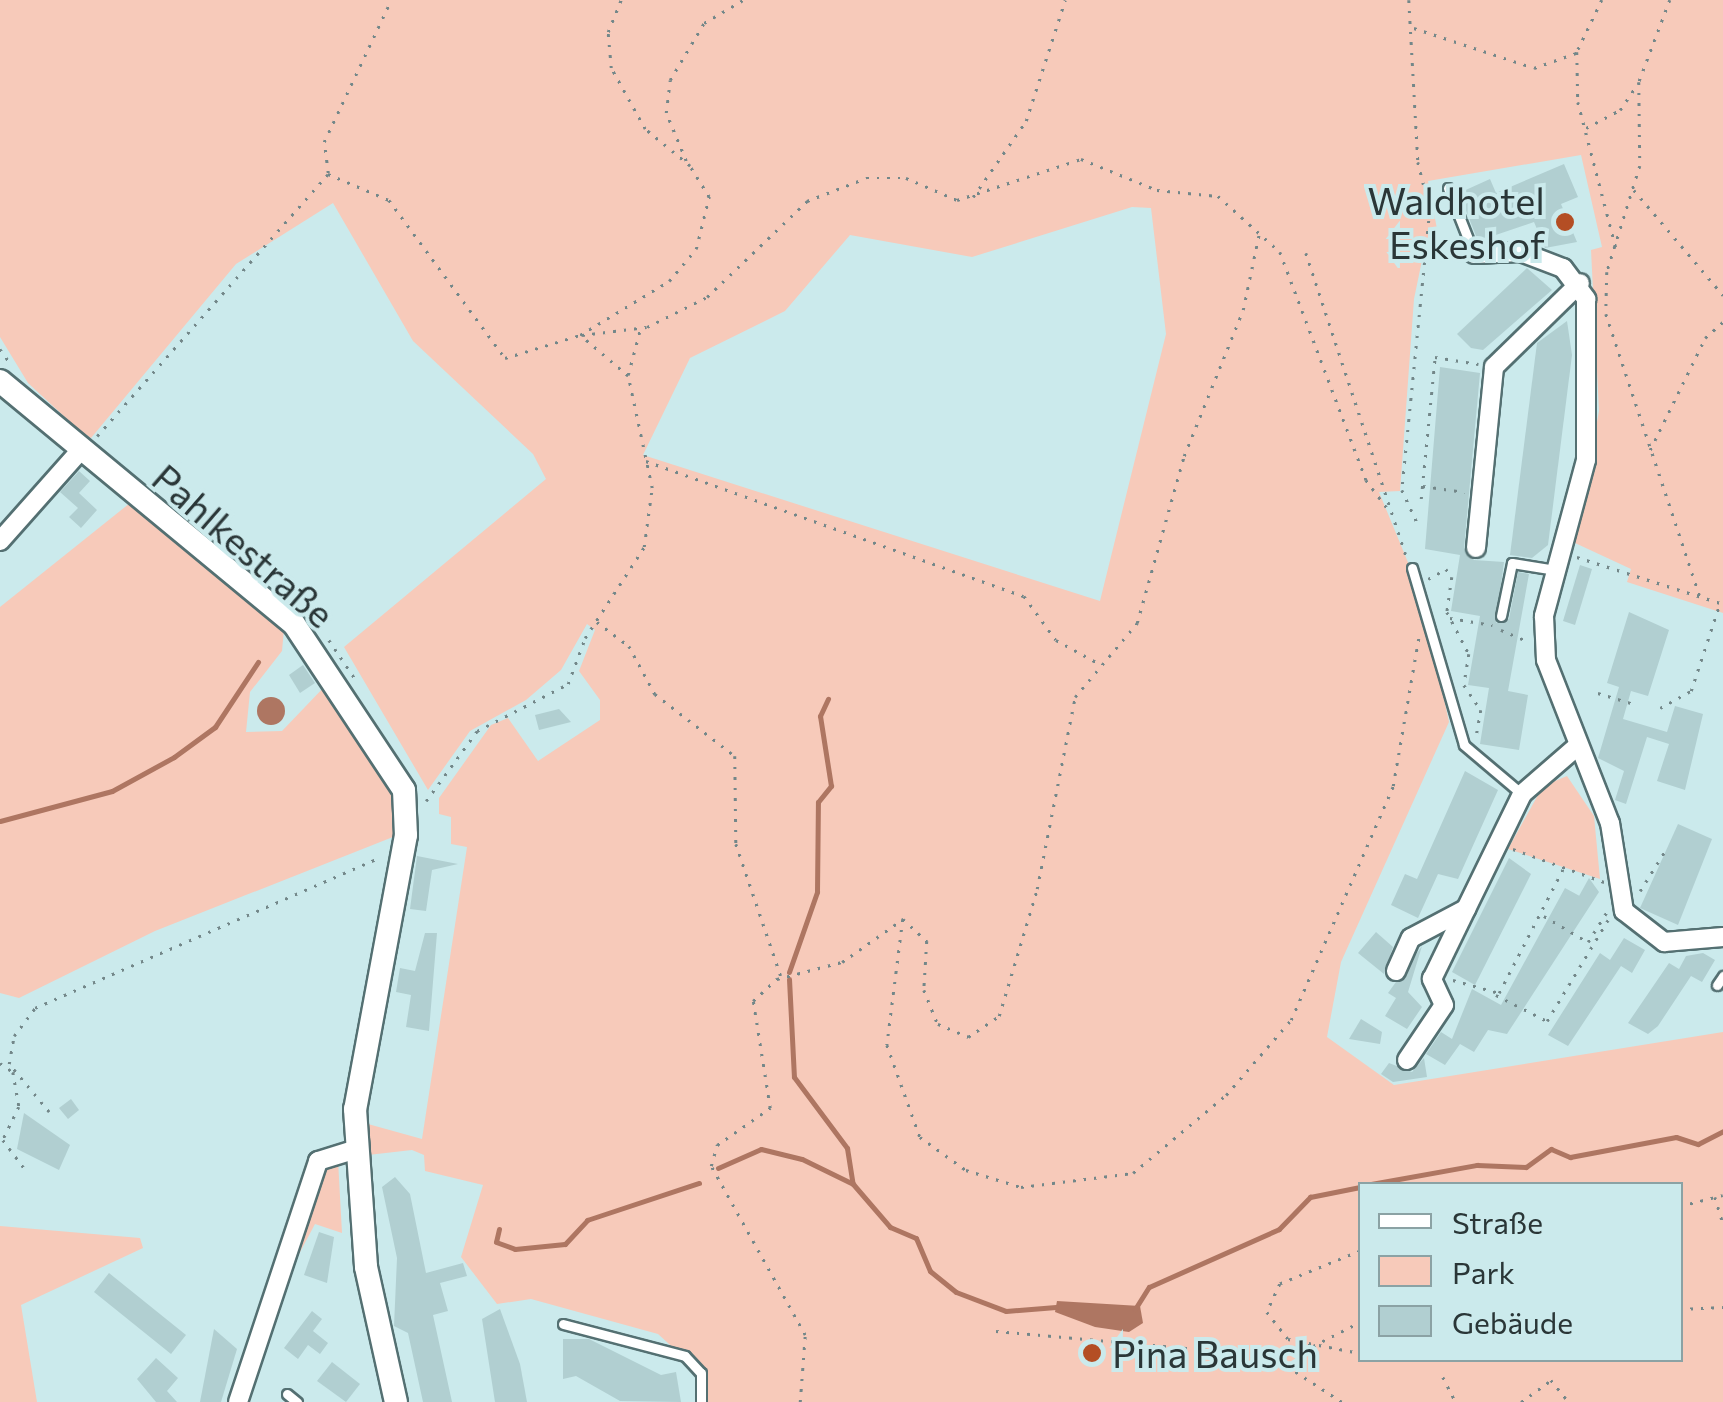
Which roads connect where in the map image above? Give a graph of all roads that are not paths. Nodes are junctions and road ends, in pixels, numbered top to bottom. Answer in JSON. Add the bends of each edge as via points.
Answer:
{"nodes":[{"id":1,"x":1448,"y":188,"type":"dead end"},
{"id":2,"x":1474,"y":254,"type":"joint"},
{"id":3,"x":1580,"y":282,"type":"junction"},
{"id":4,"x":0,"y":381,"type":"edge"},
{"id":5,"x":85,"y":448,"type":"junction"},
{"id":6,"x":1,"y":535,"type":"edge"},
{"id":7,"x":1476,"y":548,"type":"dead end"},
{"id":8,"x":1561,"y":562,"type":"junction"},
{"id":9,"x":1412,"y":568,"type":"road end"},
{"id":10,"x":1501,"y":616,"type":"dead end"},
{"id":11,"x":1574,"y":749,"type":"junction"},
{"id":12,"x":1522,"y":794,"type":"junction"},
{"id":13,"x":1466,"y":909,"type":"junction"},
{"id":14,"x":1723,"y":938,"type":"edge"},
{"id":15,"x":1396,"y":971,"type":"dead end"},
{"id":16,"x":1723,"y":976,"type":"edge"},
{"id":17,"x":1717,"y":986,"type":"dead end"},
{"id":18,"x":1407,"y":1060,"type":"dead end"},
{"id":19,"x":356,"y":1149,"type":"junction"},
{"id":20,"x":563,"y":1324,"type":"dead end"},
{"id":21,"x":287,"y":1394,"type":"dead end"},
{"id":22,"x":238,"y":1402,"type":"edge"},
{"id":23,"x":297,"y":1402,"type":"edge"},
{"id":24,"x":396,"y":1402,"type":"edge"},
{"id":25,"x":700,"y":1402,"type":"edge"}],
"edges":[{"from":1,"to":2,"type":"lane"},
{"from":2,"to":3,"type":"street","via":[[1521,252]]},
{"from":3,"to":7,"type":"street","via":[[1494,367]]},
{"from":3,"to":8,"type":"street","via":[[1592,397]]},
{"from":4,"to":5,"type":"street","name":"Pahlkestraße"},
{"from":5,"to":6,"type":"street"},
{"from":5,"to":19,"type":"street","name":"Pahlkestraße","via":[[294,624],[408,806],[358,1068]]},
{"from":8,"to":10,"type":"lane","via":[[1512,562]]},
{"from":8,"to":11,"type":"street","via":[[1543,644]]},
{"from":9,"to":12,"type":"lane","via":[[1432,617],[1454,722],[1471,753]]},
{"from":11,"to":12,"type":"street"},
{"from":11,"to":14,"type":"street","via":[[1610,823],[1620,900],[1664,942]]},
{"from":12,"to":13,"type":"street"},
{"from":13,"to":15,"type":"street","via":[[1411,938]]},
{"from":13,"to":18,"type":"street","via":[[1432,978],[1444,1005]]},
{"from":16,"to":17,"type":"lane"},
{"from":19,"to":22,"type":"street","via":[[318,1162]]},
{"from":19,"to":24,"type":"street","via":[[366,1266]]},
{"from":20,"to":25,"type":"lane","via":[[685,1356],[701,1373]]},
{"from":21,"to":23,"type":"lane"}]}
